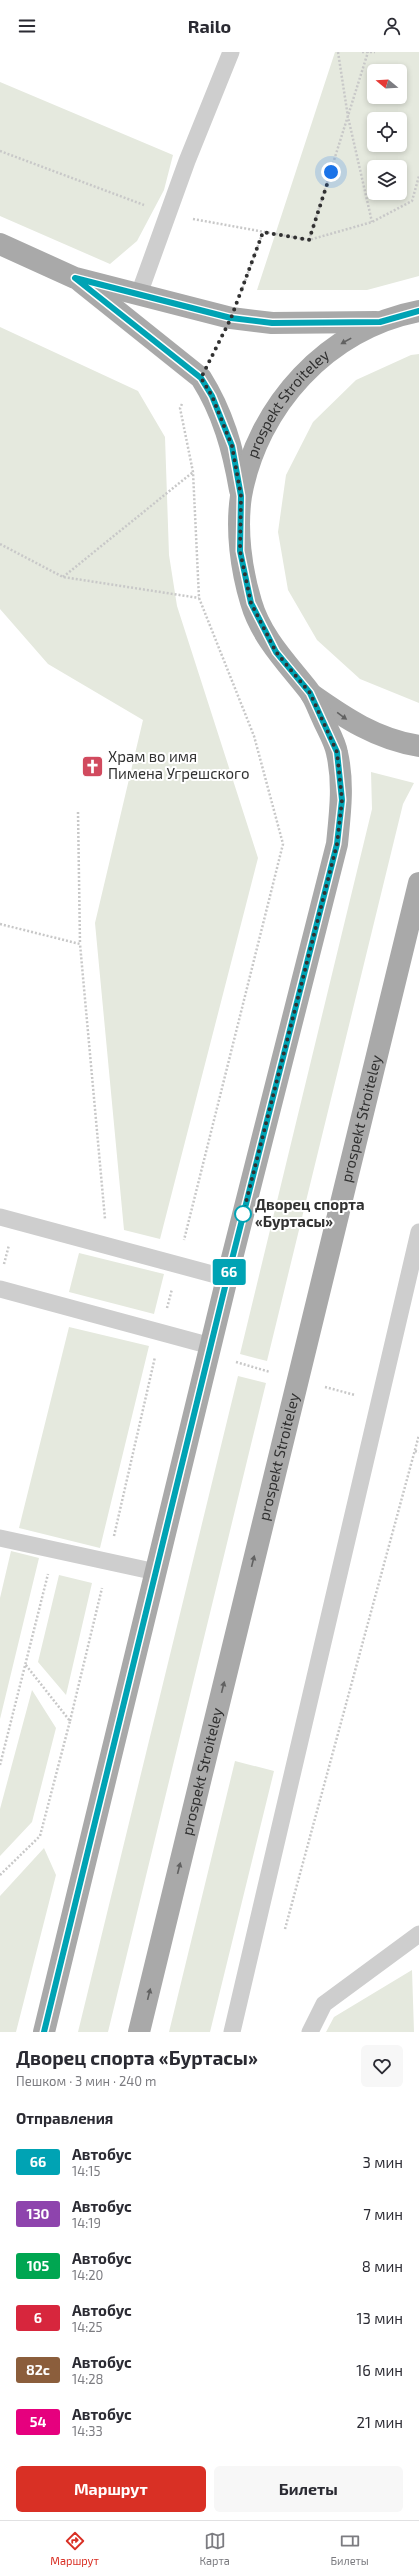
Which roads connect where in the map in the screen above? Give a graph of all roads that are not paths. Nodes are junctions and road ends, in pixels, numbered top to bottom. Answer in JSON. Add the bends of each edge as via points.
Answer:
{"nodes":[{"id":1,"x":231,"y":52,"type":"edge"},
{"id":2,"x":0,"y":244,"type":"edge"},
{"id":3,"x":75,"y":278,"type":"junction"},
{"id":4,"x":139,"y":294,"type":"junction"},
{"id":5,"x":419,"y":311,"type":"edge"},
{"id":6,"x":380,"y":322,"type":"junction"},
{"id":7,"x":241,"y":496,"type":"junction"},
{"id":8,"x":310,"y":693,"type":"junction"},
{"id":9,"x":419,"y":746,"type":"edge"},
{"id":10,"x":419,"y":883,"type":"edge"},
{"id":11,"x":8,"y":1218,"type":"edge"},
{"id":12,"x":419,"y":1232,"type":"edge"},
{"id":13,"x":228,"y":1278,"type":"junction"},
{"id":14,"x":0,"y":1289,"type":"edge"},
{"id":15,"x":211,"y":1346,"type":"junction"},
{"id":16,"x":0,"y":1538,"type":"edge"},
{"id":17,"x":156,"y":1572,"type":"junction"},
{"id":18,"x":419,"y":1934,"type":"edge"},
{"id":19,"x":44,"y":2032,"type":"edge"},
{"id":20,"x":139,"y":2032,"type":"edge"},
{"id":21,"x":232,"y":2032,"type":"edge"},
{"id":22,"x":310,"y":2032,"type":"edge"}],
"edges":[{"from":1,"to":4,"type":"lane","via":[[187,161]]},
{"from":2,"to":3,"type":"main road"},
{"from":3,"to":4,"type":"main road"},
{"from":3,"to":7,"type":"main road","via":[[201,378],[212,396],[232,446]]},
{"from":4,"to":6,"type":"main road","via":[[231,318],[272,323]]},
{"from":5,"to":6,"type":"main road","name":"prospekt Stroiteley"},
{"from":6,"to":7,"type":"main road","name":"prospekt Stroiteley","one_way":true,"via":[[328,351],[285,393],[255,444]]},
{"from":7,"to":8,"type":"main road","name":"prospekt Stroiteley","via":[[240,551],[251,603],[276,652]]},
{"from":8,"to":9,"type":"main road","one_way":true,"via":[[352,723],[400,743]]},
{"from":8,"to":13,"type":"main road","name":"prospekt Stroiteley","via":[[337,752],[342,800],[337,844]]},
{"from":20,"to":10,"type":"main road","name":"prospekt Stroiteley","one_way":true},
{"from":11,"to":13,"type":"lane"},
{"from":12,"to":21,"type":"lane"},
{"from":13,"to":15,"type":"main road","name":"prospekt Stroiteley"},
{"from":14,"to":15,"type":"lane"},
{"from":15,"to":17,"type":"main road","name":"prospekt Stroiteley"},
{"from":16,"to":17,"type":"lane"},
{"from":17,"to":19,"type":"main road","name":"prospekt Stroiteley"},
{"from":18,"to":22,"type":"lane","via":[[324,2004]]}]}
